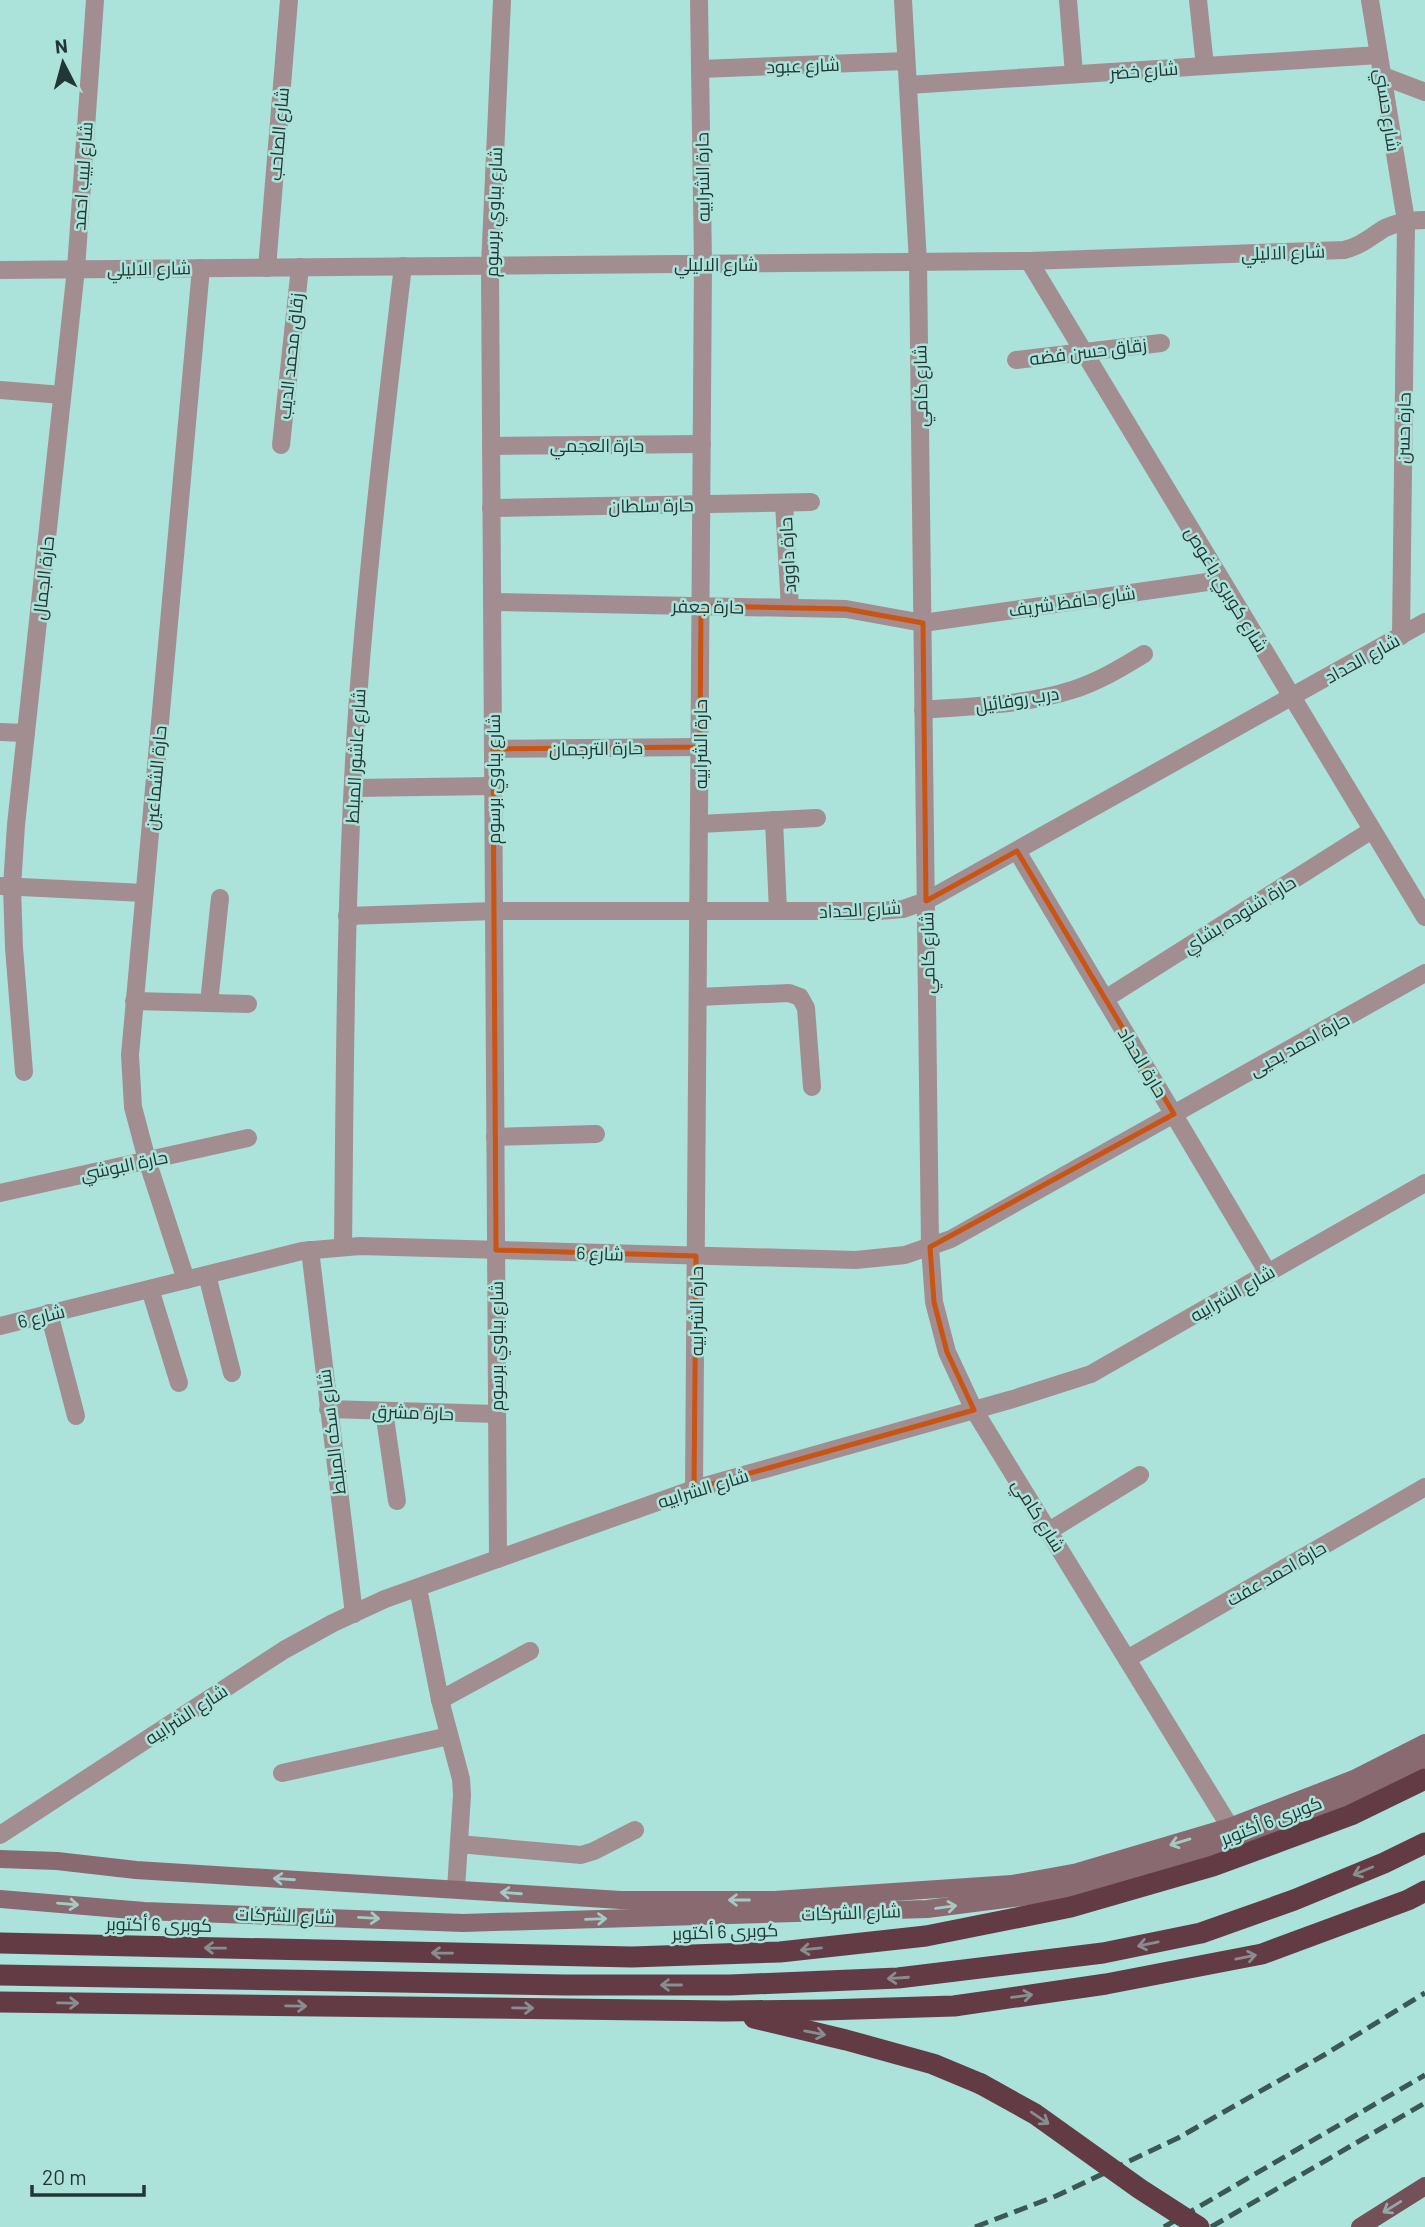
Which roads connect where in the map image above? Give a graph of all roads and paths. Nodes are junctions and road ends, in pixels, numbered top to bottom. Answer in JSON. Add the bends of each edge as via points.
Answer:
{"nodes":[{"id":1,"x":95,"y":0,"type":"edge"},
{"id":2,"x":289,"y":0,"type":"edge"},
{"id":3,"x":502,"y":0,"type":"edge"},
{"id":4,"x":699,"y":0,"type":"edge"},
{"id":5,"x":903,"y":0,"type":"edge"},
{"id":6,"x":1068,"y":0,"type":"edge"},
{"id":7,"x":1198,"y":0,"type":"edge"},
{"id":8,"x":1370,"y":0,"type":"edge"},
{"id":9,"x":1380,"y":55,"type":"junction"},
{"id":10,"x":906,"y":61,"type":"junction"},
{"id":11,"x":1205,"y":66,"type":"junction"},
{"id":12,"x":700,"y":69,"type":"junction"},
{"id":13,"x":1074,"y":74,"type":"junction"},
{"id":14,"x":1383,"y":76,"type":"junction"},
{"id":15,"x":908,"y":85,"type":"junction"},
{"id":16,"x":1425,"y":92,"type":"edge"},
{"id":17,"x":1406,"y":220,"type":"junction"},
{"id":18,"x":1425,"y":220,"type":"edge"},
{"id":19,"x":1028,"y":261,"type":"junction"},
{"id":20,"x":918,"y":262,"type":"junction"},
{"id":21,"x":703,"y":264,"type":"junction"},
{"id":22,"x":403,"y":266,"type":"junction"},
{"id":23,"x":490,"y":266,"type":"junction"},
{"id":24,"x":300,"y":267,"type":"junction"},
{"id":25,"x":201,"y":268,"type":"junction"},
{"id":26,"x":267,"y":268,"type":"junction"},
{"id":27,"x":76,"y":269,"type":"junction"},
{"id":28,"x":0,"y":270,"type":"edge"},
{"id":29,"x":1161,"y":343,"type":"dead end"},
{"id":30,"x":1083,"y":352,"type":"junction"},
{"id":31,"x":1016,"y":360,"type":"dead end"},
{"id":32,"x":0,"y":390,"type":"edge"},
{"id":33,"x":62,"y":395,"type":"junction"},
{"id":34,"x":702,"y":444,"type":"junction"},
{"id":35,"x":281,"y":445,"type":"dead end"},
{"id":36,"x":491,"y":446,"type":"junction"},
{"id":37,"x":811,"y":502,"type":"dead end"},
{"id":38,"x":784,"y":503,"type":"junction"},
{"id":39,"x":701,"y":505,"type":"junction"},
{"id":40,"x":491,"y":508,"type":"junction"},
{"id":41,"x":1221,"y":580,"type":"junction"},
{"id":42,"x":492,"y":602,"type":"junction"},
{"id":43,"x":701,"y":606,"type":"junction"},
{"id":44,"x":790,"y":608,"type":"junction"},
{"id":45,"x":1425,"y":622,"type":"edge"},
{"id":46,"x":923,"y":623,"type":"junction"},
{"id":47,"x":1401,"y":636,"type":"junction"},
{"id":48,"x":1144,"y":654,"type":"dead end"},
{"id":49,"x":1292,"y":697,"type":"junction"},
{"id":50,"x":923,"y":710,"type":"junction"},
{"id":51,"x":0,"y":732,"type":"edge"},
{"id":52,"x":26,"y":733,"type":"junction"},
{"id":53,"x":700,"y":747,"type":"junction"},
{"id":54,"x":493,"y":749,"type":"junction"},
{"id":55,"x":493,"y":786,"type":"junction"},
{"id":56,"x":353,"y":788,"type":"junction"},
{"id":57,"x":817,"y":818,"type":"dead end"},
{"id":58,"x":774,"y":820,"type":"junction"},
{"id":59,"x":699,"y":824,"type":"junction"},
{"id":60,"x":1372,"y":830,"type":"junction"},
{"id":61,"x":1017,"y":851,"type":"junction"},
{"id":62,"x":6,"y":886,"type":"edge"},
{"id":63,"x":1418,"y":888,"type":"edge"},
{"id":64,"x":144,"y":893,"type":"junction"},
{"id":65,"x":220,"y":898,"type":"dead end"},
{"id":66,"x":926,"y":901,"type":"junction"},
{"id":67,"x":494,"y":911,"type":"junction"},
{"id":68,"x":698,"y":911,"type":"junction"},
{"id":69,"x":778,"y":911,"type":"junction"},
{"id":70,"x":347,"y":916,"type":"junction"},
{"id":71,"x":1425,"y":917,"type":"edge"},
{"id":72,"x":1425,"y":974,"type":"edge"},
{"id":73,"x":698,"y":997,"type":"junction"},
{"id":74,"x":1105,"y":999,"type":"junction"},
{"id":75,"x":134,"y":1001,"type":"junction"},
{"id":76,"x":209,"y":1003,"type":"junction"},
{"id":77,"x":248,"y":1004,"type":"dead end"},
{"id":78,"x":24,"y":1072,"type":"dead end"},
{"id":79,"x":812,"y":1087,"type":"dead end"},
{"id":80,"x":1174,"y":1114,"type":"junction"},
{"id":81,"x":596,"y":1134,"type":"dead end"},
{"id":82,"x":495,"y":1137,"type":"junction"},
{"id":83,"x":248,"y":1138,"type":"dead end"},
{"id":84,"x":147,"y":1160,"type":"junction"},
{"id":85,"x":1425,"y":1183,"type":"edge"},
{"id":86,"x":0,"y":1193,"type":"edge"},
{"id":87,"x":343,"y":1247,"type":"junction"},
{"id":88,"x":930,"y":1247,"type":"junction"},
{"id":89,"x":310,"y":1250,"type":"junction"},
{"id":90,"x":496,"y":1250,"type":"junction"},
{"id":91,"x":696,"y":1256,"type":"junction"},
{"id":92,"x":1268,"y":1273,"type":"junction"},
{"id":93,"x":207,"y":1275,"type":"junction"},
{"id":94,"x":186,"y":1280,"type":"junction"},
{"id":95,"x":150,"y":1289,"type":"junction"},
{"id":96,"x":49,"y":1313,"type":"junction"},
{"id":97,"x":0,"y":1326,"type":"edge"},
{"id":98,"x":232,"y":1373,"type":"dead end"},
{"id":99,"x":179,"y":1383,"type":"dead end"},
{"id":100,"x":328,"y":1409,"type":"junction"},
{"id":101,"x":974,"y":1410,"type":"junction"},
{"id":102,"x":384,"y":1411,"type":"junction"},
{"id":103,"x":497,"y":1415,"type":"junction"},
{"id":104,"x":76,"y":1416,"type":"dead end"},
{"id":105,"x":1140,"y":1475,"type":"dead end"},
{"id":106,"x":1425,"y":1487,"type":"edge"},
{"id":107,"x":694,"y":1489,"type":"junction"},
{"id":108,"x":397,"y":1501,"type":"dead end"},
{"id":109,"x":1049,"y":1531,"type":"junction"},
{"id":110,"x":498,"y":1559,"type":"junction"},
{"id":111,"x":418,"y":1588,"type":"junction"},
{"id":112,"x":354,"y":1614,"type":"junction"},
{"id":113,"x":530,"y":1651,"type":"dead end"},
{"id":114,"x":1127,"y":1659,"type":"junction"},
{"id":115,"x":440,"y":1700,"type":"junction"},
{"id":116,"x":449,"y":1735,"type":"junction"},
{"id":117,"x":1425,"y":1743,"type":"edge"},
{"id":118,"x":1425,"y":1758,"type":"edge"},
{"id":119,"x":282,"y":1773,"type":"dead end"},
{"id":120,"x":1425,"y":1779,"type":"edge"},
{"id":121,"x":1230,"y":1827,"type":"junction"},
{"id":122,"x":635,"y":1830,"type":"dead end"},
{"id":123,"x":0,"y":1835,"type":"edge"},
{"id":124,"x":1425,"y":1843,"type":"edge"},
{"id":125,"x":459,"y":1844,"type":"junction"},
{"id":126,"x":0,"y":1859,"type":"edge"},
{"id":127,"x":456,"y":1889,"type":"junction"},
{"id":128,"x":1425,"y":1891,"type":"edge"},
{"id":129,"x":0,"y":1899,"type":"edge"},
{"id":130,"x":0,"y":1943,"type":"edge"},
{"id":131,"x":2,"y":1974,"type":"edge"},
{"id":132,"x":0,"y":2002,"type":"edge"},
{"id":133,"x":725,"y":2011,"type":"junction"},
{"id":134,"x":1425,"y":2186,"type":"edge"},
{"id":135,"x":1199,"y":2227,"type":"edge"},
{"id":136,"x":1360,"y":2227,"type":"edge"}],
"edges":[{"from":1,"to":27,"type":"street","name":"شارع لبيب احمد"},
{"from":2,"to":26,"type":"street","name":"شارع الصاحب"},
{"from":3,"to":23,"type":"street","name":"شارع بباوي برسوم"},
{"from":4,"to":12,"type":"street","name":"حارة الشرابيه"},
{"from":5,"to":10,"type":"street","name":"شارع كامي"},
{"from":6,"to":13,"type":"street"},
{"from":7,"to":11,"type":"street"},
{"from":8,"to":9,"type":"street","name":"شارع حسني"},
{"from":9,"to":11,"type":"street","name":"شارع خضر"},
{"from":9,"to":14,"type":"street","name":"شارع حسني"},
{"from":10,"to":12,"type":"street","name":"شارع عبود"},
{"from":10,"to":15,"type":"street","name":"شارع كامي"},
{"from":11,"to":13,"type":"street","name":"شارع خضر"},
{"from":12,"to":21,"type":"street","name":"حارة الشرابيه"},
{"from":13,"to":15,"type":"street","name":"شارع خضر"},
{"from":14,"to":16,"type":"street"},
{"from":14,"to":17,"type":"street","name":"شارع حسني"},
{"from":15,"to":20,"type":"street","name":"شارع كامي"},
{"from":17,"to":18,"type":"street","name":"شارع الاليلي"},
{"from":17,"to":19,"type":"street","name":"شارع الاليلي","via":[[1344,250]]},
{"from":17,"to":47,"type":"street","name":"حارة حسن"},
{"from":19,"to":20,"type":"street","name":"شارع الاليلي"},
{"from":19,"to":30,"type":"street","name":"شارع كوبري باغوص"},
{"from":20,"to":21,"type":"street","name":"شارع الاليلي"},
{"from":20,"to":46,"type":"street","name":"شارع كامي"},
{"from":21,"to":23,"type":"street","name":"شارع الاليلي"},
{"from":21,"to":34,"type":"street","name":"حارة الشرابيه"},
{"from":22,"to":23,"type":"street","name":"شارع الاليلي"},
{"from":22,"to":24,"type":"street","name":"شارع الاليلي"},
{"from":22,"to":56,"type":"street","name":"شارع عاشور المبلط","via":[[377,482]]},
{"from":23,"to":36,"type":"street","name":"شارع بباوي برسوم"},
{"from":24,"to":26,"type":"street","name":"شارع الاليلي"},
{"from":24,"to":35,"type":"street","name":"زقاق محمد الديب"},
{"from":25,"to":26,"type":"street","name":"شارع الاليلي"},
{"from":25,"to":27,"type":"street","name":"شارع الاليلي"},
{"from":25,"to":64,"type":"street","name":"حارة الشماعين"},
{"from":27,"to":28,"type":"street","name":"شارع الاليلي"},
{"from":27,"to":33,"type":"street","name":"حارة الجمال"},
{"from":29,"to":30,"type":"street","name":"زقاق حسن فضه"},
{"from":30,"to":31,"type":"street","name":"زقاق حسن فضه"},
{"from":30,"to":41,"type":"street","name":"شارع كوبري باغوص"},
{"from":32,"to":33,"type":"street"},
{"from":33,"to":52,"type":"street","name":"حارة الجمال"},
{"from":34,"to":36,"type":"street","name":"حارة العجمي"},
{"from":34,"to":39,"type":"street","name":"حارة الشرابيه"},
{"from":36,"to":40,"type":"street","name":"شارع بباوي برسوم"},
{"from":37,"to":38,"type":"street","name":"حارة سلطان"},
{"from":38,"to":39,"type":"street","name":"حارة سلطان"},
{"from":38,"to":44,"type":"street","name":"حارة داوود"},
{"from":39,"to":40,"type":"street","name":"حارة سلطان"},
{"from":39,"to":43,"type":"street","name":"حارة الشرابيه"},
{"from":40,"to":42,"type":"street","name":"شارع بباوي برسوم"},
{"from":41,"to":46,"type":"street","name":"شارع حافظ شريف"},
{"from":41,"to":49,"type":"street","name":"شارع كوبري باغوص"},
{"from":42,"to":43,"type":"street","name":"حارة جعفر"},
{"from":42,"to":54,"type":"street","name":"شارع بباوي برسوم"},
{"from":43,"to":44,"type":"street","name":"حارة جعفر"},
{"from":43,"to":53,"type":"street","name":"حارة الشرابيه"},
{"from":44,"to":46,"type":"street","name":"حارة جعفر","via":[[846,608]]},
{"from":45,"to":47,"type":"street","name":"شارع الحداد"},
{"from":46,"to":50,"type":"street","name":"شارع كامي"},
{"from":47,"to":49,"type":"street","name":"شارع الحداد"},
{"from":48,"to":50,"type":"street","name":"درب روفائيل","via":[[1073,690],[1034,700]]},
{"from":49,"to":60,"type":"street","name":"شارع كوبري باغوص"},
{"from":49,"to":61,"type":"street","name":"شارع الحداد"},
{"from":50,"to":66,"type":"street","name":"شارع كامي"},
{"from":51,"to":52,"type":"street"},
{"from":52,"to":62,"type":"street","name":"حارة الجمال"},
{"from":53,"to":54,"type":"street","name":"حارة الترجمان"},
{"from":53,"to":59,"type":"street","name":"حارة الشرابيه"},
{"from":54,"to":55,"type":"street","name":"شارع بباوي برسوم"},
{"from":55,"to":56,"type":"street"},
{"from":55,"to":67,"type":"street","name":"شارع بباوي برسوم"},
{"from":56,"to":70,"type":"street","name":"شارع عاشور المبلط"},
{"from":57,"to":58,"type":"street"},
{"from":58,"to":59,"type":"street"},
{"from":58,"to":69,"type":"street"},
{"from":59,"to":68,"type":"street","name":"حارة الشرابيه"},
{"from":60,"to":63,"type":"street","name":"شارع كوبري باغوص"},
{"from":60,"to":74,"type":"street","name":"حارة شنوده بشاي"},
{"from":61,"to":66,"type":"street","name":"شارع الحداد"},
{"from":61,"to":74,"type":"street","name":"حارة الحداد"},
{"from":62,"to":64,"type":"street"},
{"from":62,"to":78,"type":"street","name":"حارة الجمال"},
{"from":63,"to":71,"type":"street","name":"شارع كوبري باغوص"},
{"from":64,"to":75,"type":"street","name":"حارة الشماعين"},
{"from":65,"to":76,"type":"street"},
{"from":66,"to":69,"type":"street","name":"شارع الحداد","via":[[879,911]]},
{"from":66,"to":88,"type":"street","name":"شارع كامي"},
{"from":67,"to":68,"type":"street","name":"شارع الحداد"},
{"from":67,"to":70,"type":"street","name":"شارع الحداد"},
{"from":67,"to":82,"type":"street","name":"شارع بباوي برسوم"},
{"from":68,"to":69,"type":"street","name":"شارع الحداد"},
{"from":68,"to":73,"type":"street","name":"حارة الشرابيه"},
{"from":70,"to":87,"type":"street","name":"شارع عاشور المبلط"},
{"from":72,"to":80,"type":"street","name":"حارة احمد يحيى"},
{"from":73,"to":79,"type":"street","via":[[789,993],[800,997],[806,1008]]},
{"from":73,"to":91,"type":"street","name":"حارة الشرابيه"},
{"from":74,"to":80,"type":"street","name":"حارة الحداد"},
{"from":75,"to":76,"type":"street"},
{"from":75,"to":84,"type":"street","name":"حارة الشماعين","via":[[133,1107]]},
{"from":76,"to":77,"type":"street"},
{"from":80,"to":88,"type":"street","name":"شارع 6"},
{"from":80,"to":92,"type":"street","name":"حارة الحداد"},
{"from":81,"to":82,"type":"street"},
{"from":82,"to":90,"type":"street","name":"شارع بباوي برسوم"},
{"from":83,"to":84,"type":"street","name":"حارة البوشي"},
{"from":84,"to":86,"type":"street","name":"حارة البوشي"},
{"from":84,"to":94,"type":"street","name":"حارة الشماعين"},
{"from":85,"to":92,"type":"street","name":"شارع الشرابيه"},
{"from":87,"to":89,"type":"street","name":"شارع 6"},
{"from":87,"to":90,"type":"street","name":"شارع 6"},
{"from":88,"to":91,"type":"street","name":"شارع 6","via":[[905,1255],[856,1260]]},
{"from":88,"to":101,"type":"street","name":"شارع كامي","via":[[934,1302],[947,1352]]},
{"from":89,"to":93,"type":"street","name":"شارع 6"},
{"from":89,"to":100,"type":"street","name":"شارع سكه المبلط"},
{"from":90,"to":91,"type":"street","name":"شارع 6"},
{"from":90,"to":103,"type":"street","name":"شارع بباوي برسوم"},
{"from":91,"to":107,"type":"street","name":"حارة الشرابيه"},
{"from":92,"to":101,"type":"street","name":"شارع الشرابيه","via":[[1091,1374]]},
{"from":93,"to":94,"type":"street","name":"شارع 6"},
{"from":93,"to":98,"type":"street"},
{"from":94,"to":95,"type":"street","name":"شارع 6"},
{"from":95,"to":96,"type":"street","name":"شارع 6"},
{"from":95,"to":99,"type":"street"},
{"from":96,"to":97,"type":"street","name":"شارع 6"},
{"from":96,"to":104,"type":"street"},
{"from":100,"to":102,"type":"street","name":"حارة مشرق"},
{"from":100,"to":112,"type":"street","name":"شارع سكه المبلط"},
{"from":101,"to":107,"type":"street","name":"شارع الشرابيه"},
{"from":101,"to":109,"type":"street","name":"شارع كامي"},
{"from":102,"to":103,"type":"street","name":"حارة مشرق"},
{"from":102,"to":108,"type":"street"},
{"from":103,"to":110,"type":"street","name":"شارع بباوي برسوم"},
{"from":105,"to":109,"type":"street"},
{"from":106,"to":114,"type":"street","name":"حارة احمد عفت"},
{"from":107,"to":110,"type":"street","name":"شارع الشرابيه"},
{"from":109,"to":114,"type":"street","name":"شارع كامي"},
{"from":110,"to":111,"type":"street","name":"شارع الشرابيه"},
{"from":111,"to":112,"type":"street","name":"شارع الشرابيه"},
{"from":111,"to":115,"type":"street"},
{"from":112,"to":123,"type":"street","name":"شارع الشرابيه","via":[[284,1650]]},
{"from":113,"to":115,"type":"street"},
{"from":114,"to":121,"type":"street","name":"شارع كامي"},
{"from":115,"to":116,"type":"street"},
{"from":116,"to":119,"type":"street"},
{"from":116,"to":125,"type":"street","via":[[461,1779]]},
{"from":117,"to":121,"type":"main road","name":"شارع الشركات","via":[[1354,1779]]},
{"from":129,"to":118,"type":"main road","name":"شارع الشركات","one_way":true,"via":[[144,1911],[463,1923],[927,1909],[1069,1891],[1207,1852],[1315,1812]]},
{"from":120,"to":130,"type":"highway","name":"كوبرى 6 أكتوبر","one_way":true,"via":[[1351,1815],[1213,1866],[1071,1907],[926,1936],[780,1952],[632,1957]]},
{"from":121,"to":127,"type":"main road","name":"شارع الشركات","one_way":true,"via":[[1078,1872],[999,1885],[775,1900],[621,1900]]},
{"from":122,"to":125,"type":"street","via":[[581,1854]]},
{"from":124,"to":131,"type":"highway","one_way":true,"via":[[1294,1900],[1202,1933],[1103,1953],[898,1978],[565,1985]]},
{"from":125,"to":127,"type":"street"},
{"from":127,"to":126,"type":"main road","name":"شارع الشركات","one_way":true},
{"from":133,"to":128,"type":"highway","one_way":true,"via":[[954,2006],[1107,1984],[1262,1954]]},
{"from":132,"to":133,"type":"highway","one_way":true},
{"from":133,"to":135,"type":"highway","one_way":true,"bridge":true,"via":[[933,2064],[981,2084],[1035,2114]]},
{"from":134,"to":136,"type":"main road","one_way":true}]}
